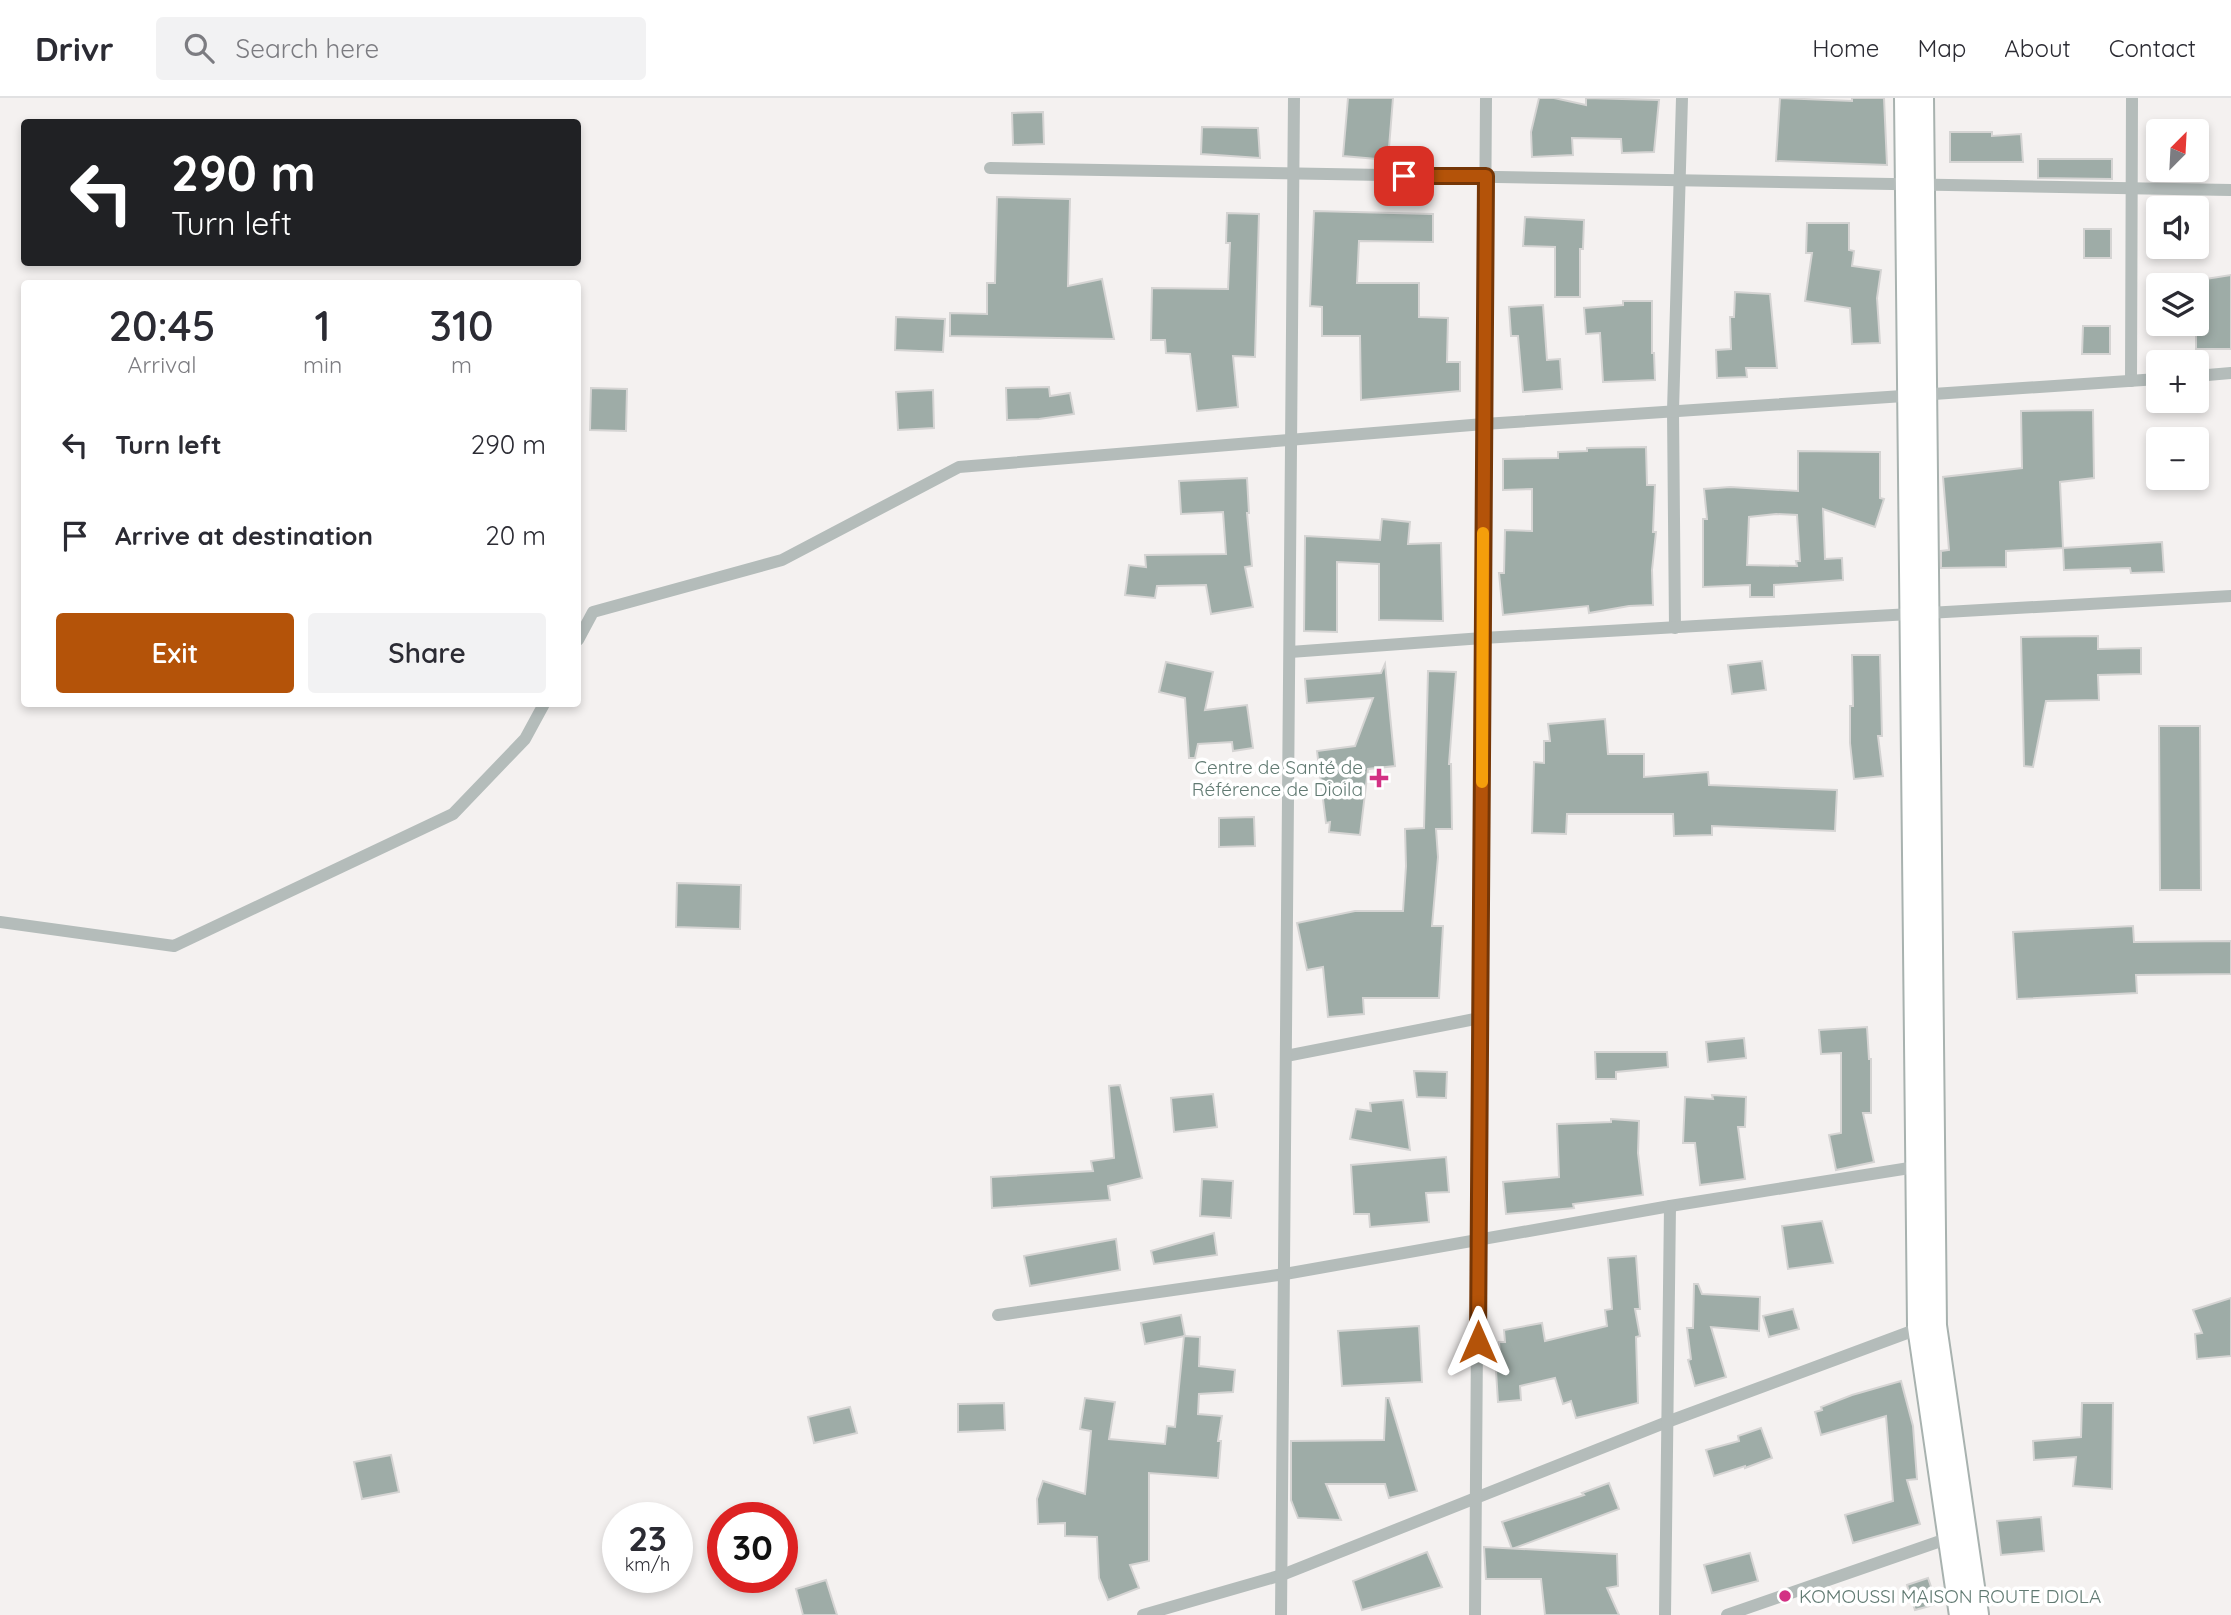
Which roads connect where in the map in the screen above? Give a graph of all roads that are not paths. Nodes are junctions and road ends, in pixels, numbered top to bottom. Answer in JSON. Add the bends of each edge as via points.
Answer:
{"nodes":[{"id":1,"x":1294,"y":98,"type":"edge"},
{"id":2,"x":1486,"y":98,"type":"edge"},
{"id":3,"x":1682,"y":98,"type":"edge"},
{"id":4,"x":1914,"y":98,"type":"edge"},
{"id":5,"x":2133,"y":98,"type":"edge"},
{"id":6,"x":989,"y":168,"type":"dead end"},
{"id":7,"x":1294,"y":175,"type":"junction"},
{"id":8,"x":1486,"y":176,"type":"junction"},
{"id":9,"x":1680,"y":180,"type":"junction"},
{"id":10,"x":1915,"y":184,"type":"junction"},
{"id":11,"x":2132,"y":188,"type":"junction"},
{"id":12,"x":2231,"y":190,"type":"edge"},
{"id":13,"x":2231,"y":373,"type":"edge"},
{"id":14,"x":2209,"y":375,"type":"edge"},
{"id":15,"x":2146,"y":379,"type":"edge"},
{"id":16,"x":2131,"y":380,"type":"junction"},
{"id":17,"x":1918,"y":395,"type":"junction"},
{"id":18,"x":1673,"y":411,"type":"junction"},
{"id":19,"x":1484,"y":424,"type":"junction"},
{"id":20,"x":1292,"y":441,"type":"junction"},
{"id":21,"x":2231,"y":596,"type":"edge"},
{"id":22,"x":1920,"y":614,"type":"junction"},
{"id":23,"x":1675,"y":628,"type":"junction"},
{"id":24,"x":581,"y":634,"type":"edge"},
{"id":25,"x":1483,"y":638,"type":"junction"},
{"id":26,"x":1290,"y":652,"type":"junction"},
{"id":27,"x":542,"y":707,"type":"edge"},
{"id":28,"x":0,"y":922,"type":"edge"},
{"id":29,"x":1480,"y":1018,"type":"junction"},
{"id":30,"x":1286,"y":1056,"type":"junction"},
{"id":31,"x":1925,"y":1165,"type":"junction"},
{"id":32,"x":1670,"y":1206,"type":"junction"},
{"id":33,"x":1479,"y":1239,"type":"junction"},
{"id":34,"x":1285,"y":1273,"type":"junction"},
{"id":35,"x":998,"y":1314,"type":"dead end"},
{"id":36,"x":1927,"y":1326,"type":"junction"},
{"id":37,"x":1667,"y":1422,"type":"junction"},
{"id":38,"x":1477,"y":1497,"type":"junction"},
{"id":39,"x":1958,"y":1535,"type":"junction"},
{"id":40,"x":1282,"y":1575,"type":"junction"},
{"id":41,"x":1143,"y":1615,"type":"edge"},
{"id":42,"x":1281,"y":1615,"type":"edge"},
{"id":43,"x":1475,"y":1615,"type":"edge"},
{"id":44,"x":1665,"y":1615,"type":"edge"},
{"id":45,"x":1727,"y":1615,"type":"edge"},
{"id":46,"x":1969,"y":1615,"type":"edge"}],
"edges":[{"from":1,"to":7,"type":"street"},
{"from":2,"to":8,"type":"street"},
{"from":3,"to":9,"type":"street"},
{"from":4,"to":10,"type":"main road"},
{"from":5,"to":11,"type":"street"},
{"from":6,"to":7,"type":"street"},
{"from":7,"to":8,"type":"street"},
{"from":7,"to":20,"type":"street"},
{"from":8,"to":9,"type":"street"},
{"from":8,"to":19,"type":"street"},
{"from":9,"to":10,"type":"street"},
{"from":9,"to":18,"type":"street"},
{"from":10,"to":11,"type":"street"},
{"from":10,"to":17,"type":"main road"},
{"from":11,"to":12,"type":"street"},
{"from":11,"to":16,"type":"street"},
{"from":13,"to":14,"type":"street"},
{"from":15,"to":16,"type":"street"},
{"from":16,"to":17,"type":"street"},
{"from":17,"to":18,"type":"street"},
{"from":17,"to":22,"type":"main road"},
{"from":18,"to":19,"type":"street"},
{"from":18,"to":23,"type":"street"},
{"from":19,"to":20,"type":"street"},
{"from":19,"to":25,"type":"street"},
{"from":20,"to":24,"type":"street","via":[[959,467],[782,560],[593,612]]},
{"from":20,"to":26,"type":"street"},
{"from":21,"to":22,"type":"street"},
{"from":22,"to":23,"type":"street"},
{"from":22,"to":31,"type":"main road"},
{"from":23,"to":25,"type":"street"},
{"from":25,"to":26,"type":"street"},
{"from":25,"to":29,"type":"street"},
{"from":26,"to":30,"type":"street"},
{"from":27,"to":28,"type":"street","via":[[525,738],[453,814],[174,946]]},
{"from":29,"to":30,"type":"street"},
{"from":29,"to":33,"type":"street"},
{"from":30,"to":34,"type":"street"},
{"from":31,"to":32,"type":"street"},
{"from":31,"to":36,"type":"main road"},
{"from":32,"to":33,"type":"street"},
{"from":32,"to":37,"type":"street"},
{"from":33,"to":34,"type":"street"},
{"from":33,"to":38,"type":"street"},
{"from":34,"to":35,"type":"street"},
{"from":34,"to":40,"type":"street"},
{"from":36,"to":37,"type":"street"},
{"from":36,"to":39,"type":"main road"},
{"from":37,"to":38,"type":"street"},
{"from":37,"to":44,"type":"street"},
{"from":38,"to":40,"type":"street"},
{"from":38,"to":43,"type":"street"},
{"from":39,"to":45,"type":"street"},
{"from":39,"to":46,"type":"main road"},
{"from":40,"to":41,"type":"street"},
{"from":40,"to":42,"type":"street"}]}
